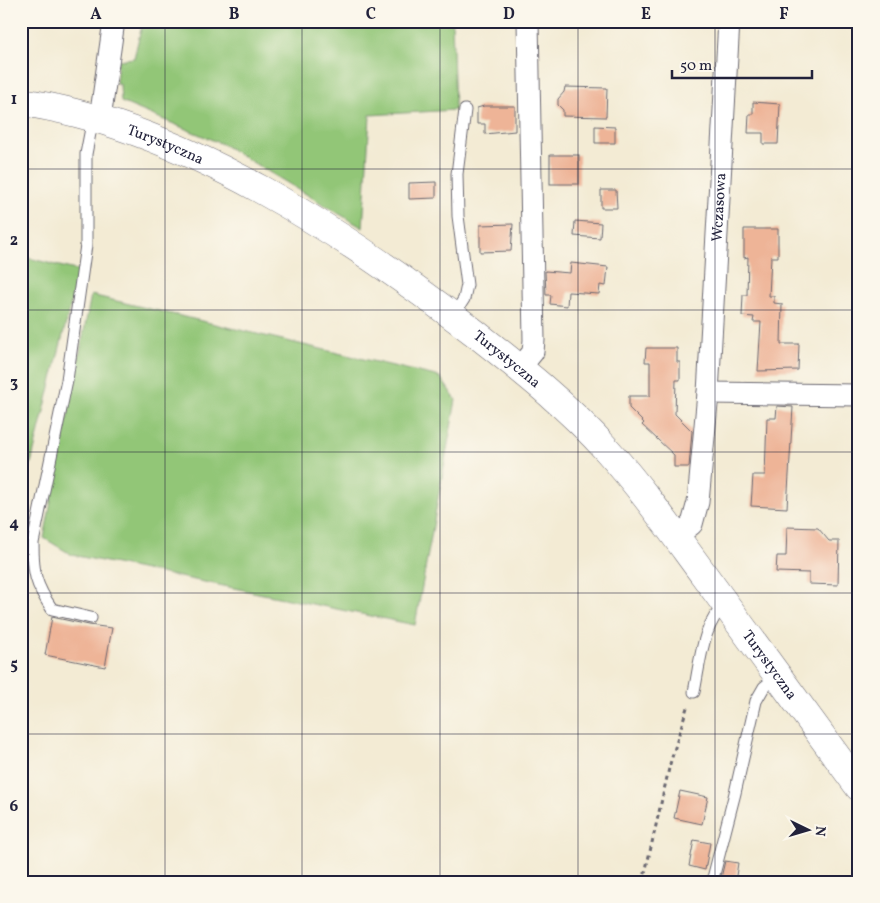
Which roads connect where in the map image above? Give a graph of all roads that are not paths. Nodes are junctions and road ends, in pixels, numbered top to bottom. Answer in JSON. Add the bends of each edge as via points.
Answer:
{"nodes":[{"id":1,"x":114,"y":21,"type":"edge"},
{"id":2,"x":528,"y":21,"type":"edge"},
{"id":3,"x":729,"y":21,"type":"edge"},
{"id":4,"x":21,"y":102,"type":"edge"},
{"id":5,"x":465,"y":110,"type":"dead end"},
{"id":6,"x":97,"y":118,"type":"junction"},
{"id":7,"x":453,"y":316,"type":"junction"},
{"id":8,"x":520,"y":368,"type":"junction"},
{"id":9,"x":708,"y":393,"type":"junction"},
{"id":10,"x":859,"y":395,"type":"edge"},
{"id":11,"x":676,"y":537,"type":"junction"},
{"id":12,"x":726,"y":604,"type":"junction"},
{"id":13,"x":91,"y":618,"type":"dead end"},
{"id":14,"x":778,"y":676,"type":"junction"},
{"id":15,"x":694,"y":692,"type":"road end"},
{"id":16,"x":859,"y":787,"type":"edge"},
{"id":17,"x":712,"y":882,"type":"edge"}],
"edges":[{"from":1,"to":6,"type":"street","via":[[106,90]]},
{"from":2,"to":8,"type":"street","via":[[534,340],[533,352]]},
{"from":3,"to":9,"type":"street","name":"Wczasowa"},
{"from":4,"to":6,"type":"main road","name":"Turystyczna"},
{"from":5,"to":7,"type":"lane","via":[[457,174],[458,216],[467,285],[464,299]]},
{"from":6,"to":7,"type":"main road","name":"Turystyczna","via":[[188,154],[288,206],[368,256]]},
{"from":6,"to":13,"type":"lane","via":[[86,154],[84,254],[67,380],[34,543],[33,564],[38,588],[52,609]]},
{"from":7,"to":8,"type":"main road","name":"Turystyczna"},
{"from":8,"to":11,"type":"main road","name":"Turystyczna","via":[[607,450]]},
{"from":9,"to":10,"type":"street"},
{"from":9,"to":11,"type":"street","name":"Wczasowa","via":[[697,510],[689,526]]},
{"from":11,"to":12,"type":"main road","name":"Turystyczna"},
{"from":12,"to":14,"type":"main road","name":"Turystyczna"},
{"from":12,"to":15,"type":"lane","via":[[708,631]]},
{"from":14,"to":16,"type":"main road","name":"Turystyczna"},
{"from":14,"to":17,"type":"lane","via":[[764,687],[756,701]]}]}
